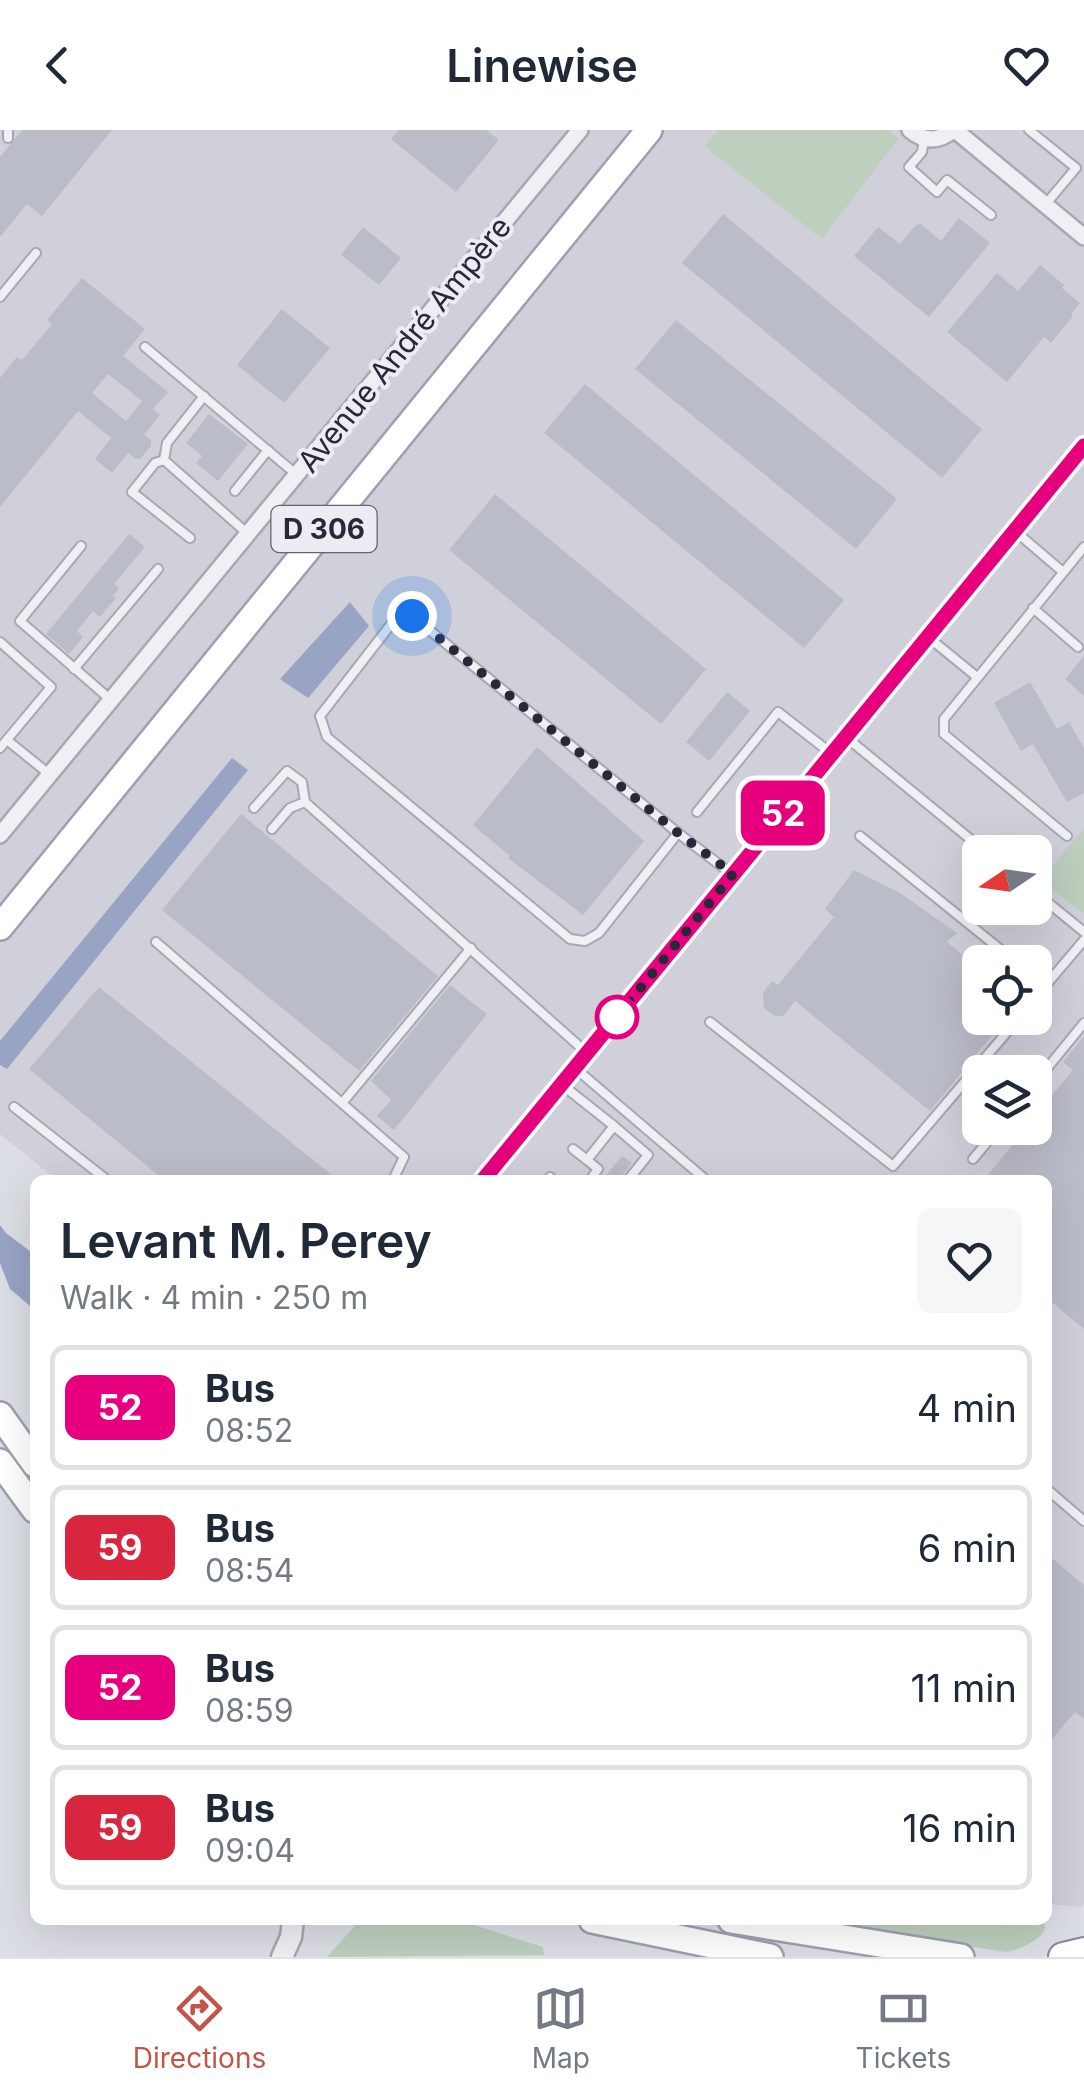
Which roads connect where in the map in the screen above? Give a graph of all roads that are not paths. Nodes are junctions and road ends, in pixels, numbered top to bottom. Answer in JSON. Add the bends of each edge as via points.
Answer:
{"nodes":[{"id":1,"x":580,"y":130,"type":"edge"},
{"id":2,"x":649,"y":130,"type":"edge"},
{"id":3,"x":954,"y":130,"type":"edge"},
{"id":4,"x":1029,"y":130,"type":"edge"},
{"id":5,"x":917,"y":134,"type":"edge"},
{"id":6,"x":1045,"y":205,"type":"junction"},
{"id":7,"x":991,"y":215,"type":"dead end"},
{"id":8,"x":1084,"y":237,"type":"edge"},
{"id":9,"x":36,"y":253,"type":"dead end"},
{"id":10,"x":0,"y":296,"type":"edge"},
{"id":11,"x":144,"y":347,"type":"dead end"},
{"id":12,"x":204,"y":396,"type":"junction"},
{"id":13,"x":1084,"y":446,"type":"edge"},
{"id":14,"x":268,"y":450,"type":"junction"},
{"id":15,"x":164,"y":460,"type":"junction"},
{"id":16,"x":297,"y":475,"type":"junction"},
{"id":17,"x":235,"y":491,"type":"dead end"},
{"id":18,"x":1015,"y":531,"type":"junction"},
{"id":19,"x":248,"y":534,"type":"junction"},
{"id":20,"x":190,"y":538,"type":"dead end"},
{"id":21,"x":81,"y":546,"type":"dead end"},
{"id":22,"x":1084,"y":547,"type":"edge"},
{"id":23,"x":158,"y":569,"type":"dead end"},
{"id":24,"x":1063,"y":572,"type":"junction"},
{"id":25,"x":1033,"y":608,"type":"junction"},
{"id":26,"x":928,"y":637,"type":"junction"},
{"id":27,"x":0,"y":642,"type":"edge"},
{"id":28,"x":1078,"y":647,"type":"dead end"},
{"id":29,"x":74,"y":669,"type":"junction"},
{"id":30,"x":977,"y":676,"type":"junction"},
{"id":31,"x":110,"y":700,"type":"junction"},
{"id":32,"x":845,"y":737,"type":"junction"},
{"id":33,"x":7,"y":740,"type":"junction"},
{"id":34,"x":0,"y":748,"type":"edge"},
{"id":35,"x":832,"y":754,"type":"junction"},
{"id":36,"x":49,"y":774,"type":"junction"},
{"id":37,"x":306,"y":802,"type":"junction"},
{"id":38,"x":254,"y":808,"type":"dead end"},
{"id":39,"x":698,"y":812,"type":"dead end"},
{"id":40,"x":272,"y":829,"type":"dead end"},
{"id":41,"x":678,"y":833,"type":"junction"},
{"id":42,"x":0,"y":835,"type":"edge"},
{"id":43,"x":965,"y":835,"type":"edge"},
{"id":44,"x":860,"y":836,"type":"dead end"},
{"id":45,"x":1067,"y":836,"type":"dead end"},
{"id":46,"x":733,"y":874,"type":"junction"},
{"id":47,"x":1052,"y":906,"type":"edge"},
{"id":48,"x":0,"y":927,"type":"edge"},
{"id":49,"x":1084,"y":932,"type":"edge"},
{"id":50,"x":1084,"y":940,"type":"edge"},
{"id":51,"x":156,"y":942,"type":"dead end"},
{"id":52,"x":995,"y":945,"type":"edge"},
{"id":53,"x":471,"y":948,"type":"junction"},
{"id":54,"x":1052,"y":978,"type":"edge"},
{"id":55,"x":710,"y":1022,"type":"dead end"},
{"id":56,"x":1084,"y":1023,"type":"edge"},
{"id":57,"x":1005,"y":1035,"type":"edge"},
{"id":58,"x":587,"y":1053,"type":"junction"},
{"id":59,"x":1052,"y":1062,"type":"edge"},
{"id":60,"x":575,"y":1068,"type":"junction"},
{"id":61,"x":561,"y":1084,"type":"junction"},
{"id":62,"x":343,"y":1102,"type":"junction"},
{"id":63,"x":14,"y":1107,"type":"dead end"},
{"id":64,"x":614,"y":1126,"type":"junction"},
{"id":65,"x":985,"y":1145,"type":"edge"},
{"id":66,"x":572,"y":1149,"type":"dead end"},
{"id":67,"x":973,"y":1159,"type":"dead end"},
{"id":68,"x":587,"y":1160,"type":"junction"},
{"id":69,"x":101,"y":1175,"type":"edge"},
{"id":70,"x":395,"y":1175,"type":"edge"},
{"id":71,"x":487,"y":1175,"type":"edge"},
{"id":72,"x":594,"y":1175,"type":"edge"},
{"id":73,"x":632,"y":1175,"type":"edge"},
{"id":74,"x":700,"y":1175,"type":"edge"},
{"id":75,"x":0,"y":1415,"type":"edge"},
{"id":76,"x":30,"y":1457,"type":"edge"},
{"id":77,"x":0,"y":1462,"type":"edge"},
{"id":78,"x":1052,"y":1493,"type":"edge"},
{"id":79,"x":30,"y":1503,"type":"edge"},
{"id":80,"x":1084,"y":1521,"type":"edge"},
{"id":81,"x":616,"y":1925,"type":"edge"},
{"id":82,"x":762,"y":1925,"type":"edge"},
{"id":83,"x":1084,"y":1952,"type":"edge"},
{"id":84,"x":770,"y":1957,"type":"edge"},
{"id":85,"x":961,"y":1957,"type":"edge"},
{"id":86,"x":1063,"y":1957,"type":"edge"}],
"edges":[{"from":1,"to":16,"type":"street","name":"Avenue André Ampère"},
{"from":2,"to":48,"type":"main road","number":"D 306"},
{"from":3,"to":5,"type":"street","via":[[940,138]]},
{"from":3,"to":6,"type":"street"},
{"from":4,"to":6,"type":"lane","via":[[1076,168]]},
{"from":5,"to":7,"type":"lane","via":[[922,152],[909,167],[937,192],[947,180]]},
{"from":6,"to":8,"type":"street"},
{"from":9,"to":10,"type":"lane"},
{"from":11,"to":12,"type":"lane"},
{"from":12,"to":14,"type":"lane"},
{"from":12,"to":15,"type":"lane","via":[[167,443]]},
{"from":13,"to":18,"type":"street"},
{"from":14,"to":16,"type":"lane"},
{"from":14,"to":17,"type":"lane"},
{"from":15,"to":19,"type":"lane"},
{"from":15,"to":20,"type":"lane","via":[[132,492]]},
{"from":16,"to":19,"type":"street","name":"Avenue André Ampère"},
{"from":18,"to":24,"type":"lane"},
{"from":18,"to":26,"type":"street"},
{"from":19,"to":31,"type":"street","name":"Avenue André Ampère"},
{"from":21,"to":29,"type":"lane","via":[[20,622]]},
{"from":22,"to":24,"type":"lane"},
{"from":23,"to":29,"type":"lane"},
{"from":24,"to":25,"type":"lane"},
{"from":25,"to":28,"type":"lane"},
{"from":25,"to":30,"type":"lane"},
{"from":26,"to":30,"type":"lane"},
{"from":26,"to":32,"type":"street"},
{"from":27,"to":33,"type":"lane","via":[[50,687]]},
{"from":29,"to":31,"type":"lane"},
{"from":30,"to":45,"type":"lane","via":[[944,718],[944,734]]},
{"from":31,"to":36,"type":"street","name":"Avenue André Ampère"},
{"from":32,"to":35,"type":"street"},
{"from":32,"to":43,"type":"lane"},
{"from":33,"to":34,"type":"lane"},
{"from":33,"to":36,"type":"lane"},
{"from":35,"to":39,"type":"lane","via":[[778,712]]},
{"from":35,"to":46,"type":"street"},
{"from":36,"to":42,"type":"street","name":"Avenue André Ampère"},
{"from":37,"to":38,"type":"lane","via":[[302,782],[288,771]]},
{"from":37,"to":40,"type":"lane","via":[[290,808]]},
{"from":37,"to":53,"type":"lane"},
{"from":41,"to":41,"type":"lane","via":[[599,932],[586,941],[570,939],[327,737],[320,716],[392,623],[412,616]]},
{"from":41,"to":46,"type":"lane"},
{"from":44,"to":52,"type":"lane"},
{"from":46,"to":58,"type":"street"},
{"from":47,"to":49,"type":"lane"},
{"from":50,"to":54,"type":"lane"},
{"from":51,"to":62,"type":"lane"},
{"from":53,"to":58,"type":"lane"},
{"from":53,"to":62,"type":"lane"},
{"from":55,"to":57,"type":"lane","via":[[893,1166]]},
{"from":56,"to":59,"type":"lane"},
{"from":58,"to":60,"type":"street"},
{"from":60,"to":61,"type":"street"},
{"from":60,"to":74,"type":"lane"},
{"from":61,"to":64,"type":"lane"},
{"from":61,"to":71,"type":"street"},
{"from":62,"to":70,"type":"lane","via":[[404,1157]]},
{"from":63,"to":69,"type":"lane"},
{"from":64,"to":68,"type":"lane"},
{"from":64,"to":73,"type":"lane","via":[[648,1155]]},
{"from":65,"to":67,"type":"lane"},
{"from":66,"to":68,"type":"lane"},
{"from":68,"to":72,"type":"lane","via":[[598,1169]]},
{"from":75,"to":76,"type":"main road"},
{"from":77,"to":79,"type":"main road"},
{"from":78,"to":80,"type":"lane"},
{"from":81,"to":84,"type":"main road"},
{"from":82,"to":85,"type":"main road"},
{"from":83,"to":86,"type":"highway"}]}
